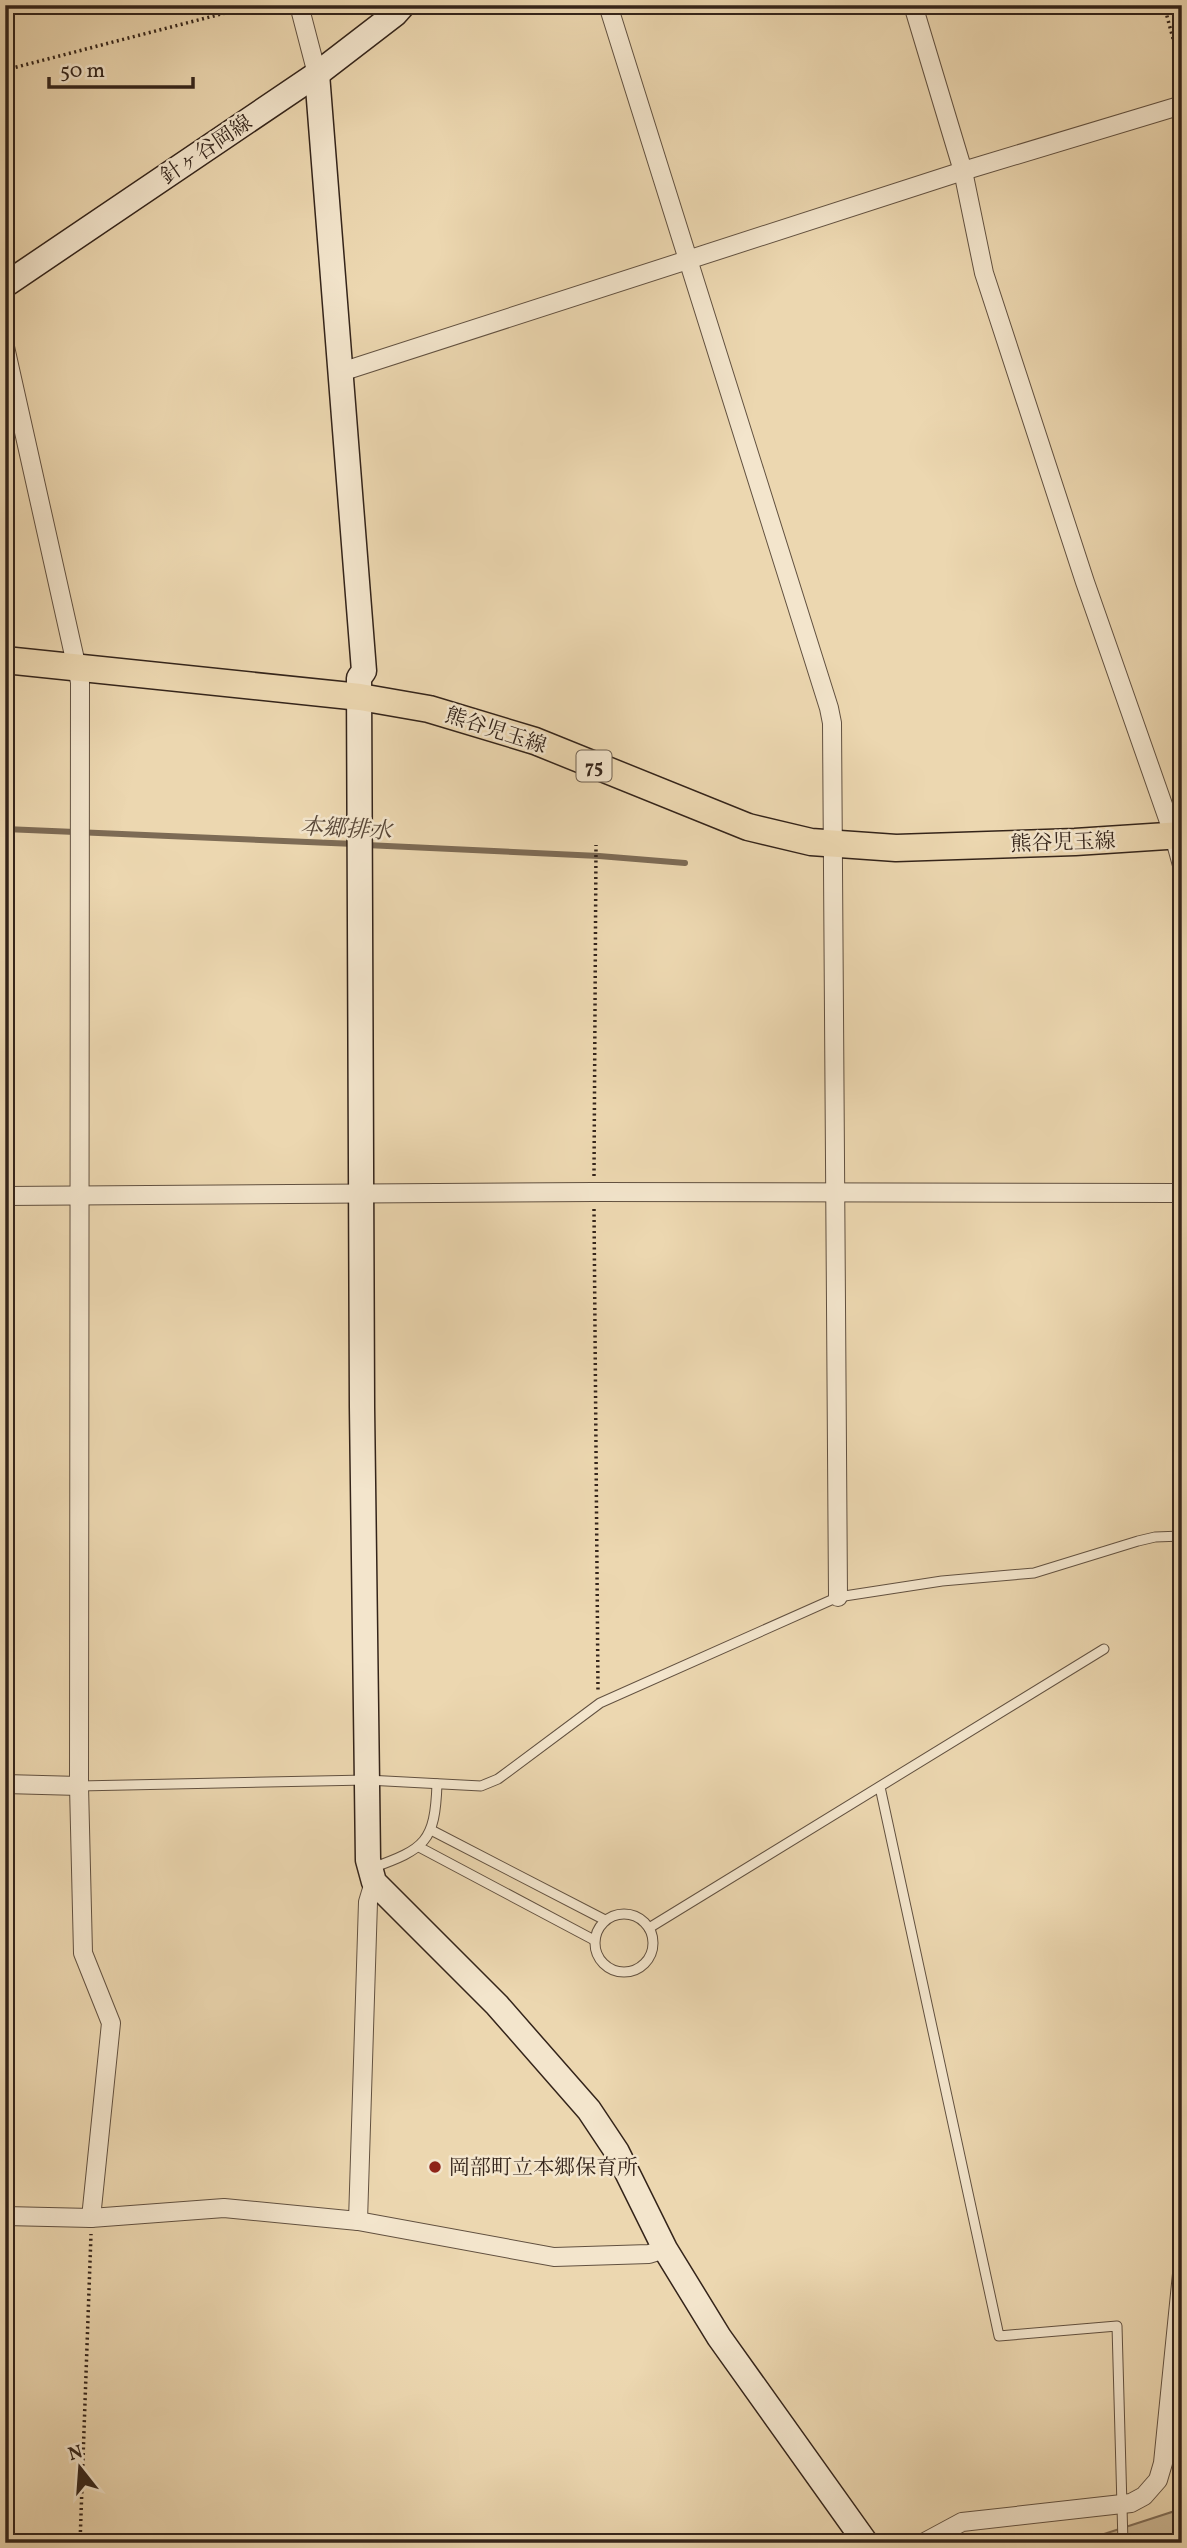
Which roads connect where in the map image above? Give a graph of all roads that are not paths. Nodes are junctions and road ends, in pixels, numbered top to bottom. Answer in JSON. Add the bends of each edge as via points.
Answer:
{"nodes":[{"id":1,"x":299,"y":5,"type":"edge"},
{"id":2,"x":608,"y":5,"type":"edge"},
{"id":3,"x":913,"y":5,"type":"edge"},
{"id":4,"x":402,"y":8,"type":"edge"},
{"id":5,"x":317,"y":74,"type":"junction"},
{"id":6,"x":1182,"y":104,"type":"edge"},
{"id":7,"x":963,"y":171,"type":"junction"},
{"id":8,"x":687,"y":259,"type":"junction"},
{"id":9,"x":5,"y":285,"type":"edge"},
{"id":10,"x":5,"y":347,"type":"edge"},
{"id":11,"x":341,"y":372,"type":"junction"},
{"id":12,"x":5,"y":660,"type":"edge"},
{"id":13,"x":77,"y":667,"type":"junction"},
{"id":14,"x":360,"y":696,"type":"junction"},
{"id":15,"x":1178,"y":835,"type":"edge"},
{"id":16,"x":833,"y":845,"type":"junction"},
{"id":17,"x":1182,"y":865,"type":"edge"},
{"id":18,"x":836,"y":1192,"type":"junction"},
{"id":19,"x":362,"y":1193,"type":"junction"},
{"id":20,"x":1182,"y":1193,"type":"edge"},
{"id":21,"x":5,"y":1196,"type":"edge"},
{"id":22,"x":80,"y":1196,"type":"junction"},
{"id":23,"x":1182,"y":1536,"type":"edge"},
{"id":24,"x":838,"y":1597,"type":"junction"},
{"id":25,"x":1104,"y":1649,"type":"dead end"},
{"id":26,"x":367,"y":1780,"type":"junction"},
{"id":27,"x":5,"y":1784,"type":"edge"},
{"id":28,"x":437,"y":1784,"type":"junction"},
{"id":29,"x":79,"y":1786,"type":"junction"},
{"id":30,"x":880,"y":1787,"type":"junction"},
{"id":31,"x":431,"y":1830,"type":"junction"},
{"id":32,"x":419,"y":1847,"type":"junction"},
{"id":33,"x":373,"y":1875,"type":"junction"},
{"id":34,"x":605,"y":1920,"type":"junction"},
{"id":35,"x":649,"y":1928,"type":"junction"},
{"id":36,"x":594,"y":1940,"type":"junction"},
{"id":37,"x":5,"y":2216,"type":"edge"},
{"id":38,"x":92,"y":2218,"type":"junction"},
{"id":39,"x":358,"y":2221,"type":"junction"},
{"id":40,"x":666,"y":2249,"type":"junction"},
{"id":41,"x":1182,"y":2274,"type":"edge"},
{"id":42,"x":1122,"y":2504,"type":"junction"},
{"id":43,"x":866,"y":2543,"type":"edge"},
{"id":44,"x":923,"y":2543,"type":"edge"},
{"id":45,"x":1123,"y":2543,"type":"edge"}],
"edges":[{"from":1,"to":5,"type":"street"},
{"from":2,"to":8,"type":"street"},
{"from":3,"to":7,"type":"street"},
{"from":4,"to":5,"type":"street","name":"針ヶ谷岡線"},
{"from":5,"to":9,"type":"street","name":"針ヶ谷岡線"},
{"from":5,"to":11,"type":"street"},
{"from":6,"to":7,"type":"street"},
{"from":7,"to":8,"type":"street"},
{"from":7,"to":15,"type":"street","via":[[984,273],[1084,582]]},
{"from":8,"to":11,"type":"street"},
{"from":8,"to":16,"type":"street","via":[[829,708]]},
{"from":10,"to":13,"type":"street"},
{"from":11,"to":14,"type":"street","via":[[364,671],[359,678]]},
{"from":12,"to":13,"type":"main road","name":"熊谷児玉線","number":"75"},
{"from":13,"to":14,"type":"main road","name":"熊谷児玉線","number":"75"},
{"from":13,"to":22,"type":"street"},
{"from":14,"to":16,"type":"main road","name":"熊谷児玉線","number":"75","via":[[475,721],[748,827]]},
{"from":14,"to":19,"type":"street"},
{"from":15,"to":16,"type":"main road","name":"熊谷児玉線","number":"75","via":[[910,848]]},
{"from":15,"to":17,"type":"street"},
{"from":16,"to":18,"type":"street"},
{"from":18,"to":19,"type":"street"},
{"from":18,"to":20,"type":"street"},
{"from":18,"to":24,"type":"street"},
{"from":19,"to":22,"type":"street"},
{"from":19,"to":26,"type":"street"},
{"from":21,"to":22,"type":"street"},
{"from":22,"to":29,"type":"street"},
{"from":23,"to":24,"type":"lane","via":[[1138,1541],[1034,1573]]},
{"from":24,"to":28,"type":"lane","via":[[600,1703],[498,1779],[481,1786]]},
{"from":25,"to":30,"type":"lane"},
{"from":26,"to":28,"type":"lane"},
{"from":26,"to":29,"type":"lane"},
{"from":26,"to":33,"type":"street","via":[[368,1860]]},
{"from":27,"to":29,"type":"street"},
{"from":28,"to":31,"type":"lane"},
{"from":29,"to":38,"type":"street","via":[[83,1953],[111,2023]]},
{"from":30,"to":35,"type":"lane"},
{"from":30,"to":42,"type":"lane","via":[[999,2336],[1117,2326]]},
{"from":31,"to":32,"type":"lane"},
{"from":31,"to":34,"type":"lane"},
{"from":32,"to":33,"type":"lane"},
{"from":32,"to":36,"type":"lane"},
{"from":33,"to":39,"type":"street","via":[[368,1902]]},
{"from":33,"to":40,"type":"street","via":[[589,2110],[617,2152]]},
{"from":34,"to":35,"type":"lane","via":[[624,1914],[642,1920]]},
{"from":34,"to":36,"type":"lane"},
{"from":35,"to":36,"type":"lane","via":[[651,1954],[631,1972],[611,1970],[603,1964]]},
{"from":37,"to":38,"type":"street"},
{"from":38,"to":39,"type":"street","via":[[224,2208]]},
{"from":39,"to":40,"type":"street","via":[[554,2257],[649,2254]]},
{"from":40,"to":43,"type":"street","via":[[732,2357]]},
{"from":41,"to":42,"type":"street","via":[[1163,2463],[1158,2480],[1144,2496]]},
{"from":42,"to":44,"type":"street","via":[[962,2522]]},
{"from":42,"to":45,"type":"lane"}]}
